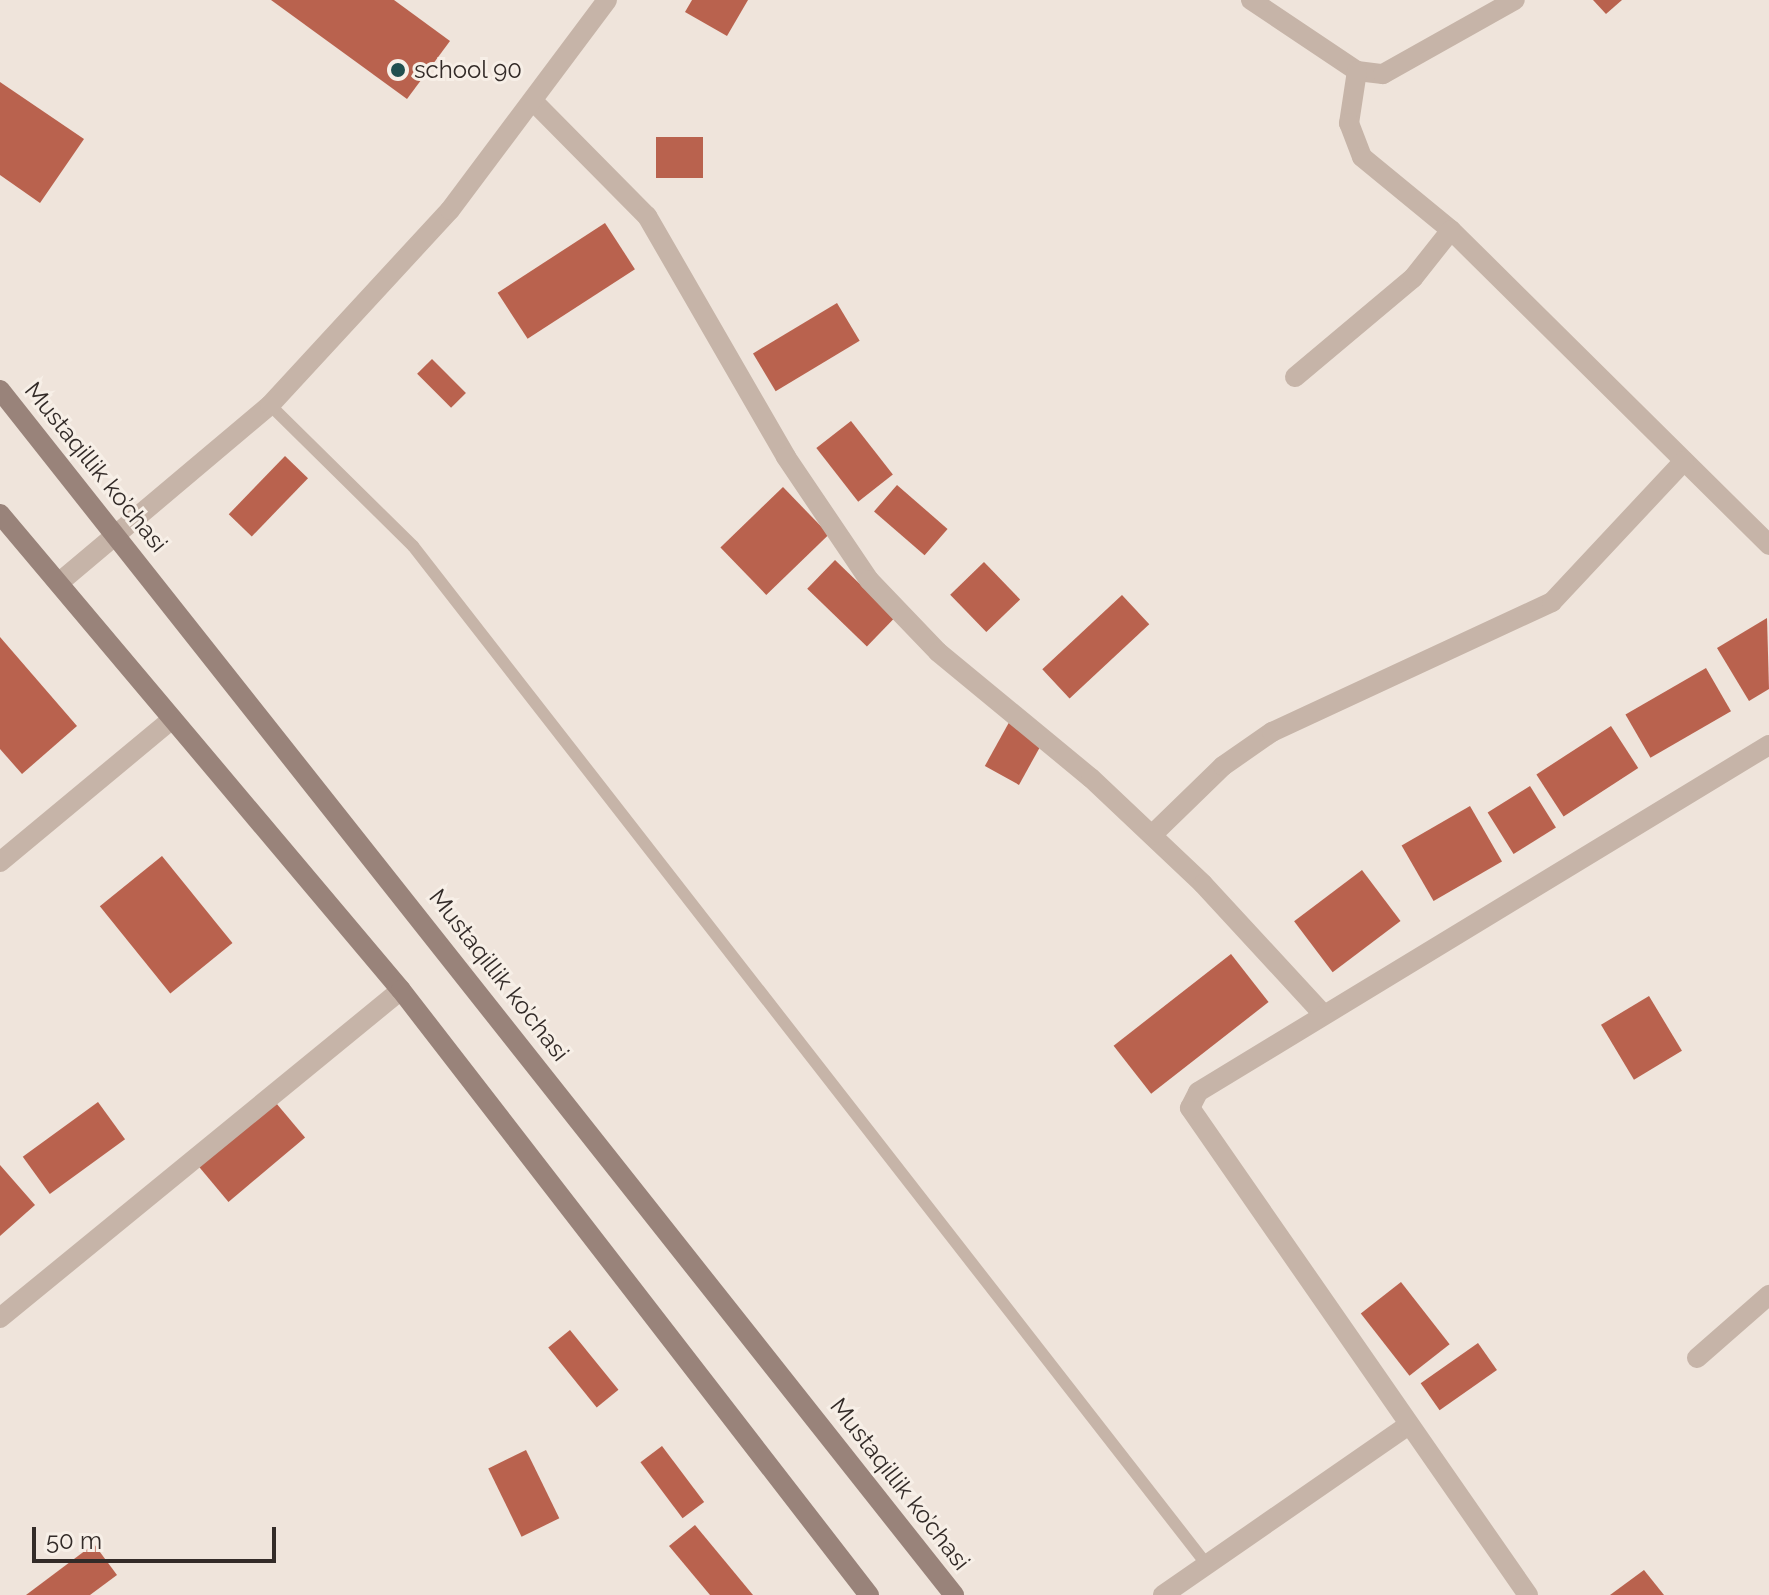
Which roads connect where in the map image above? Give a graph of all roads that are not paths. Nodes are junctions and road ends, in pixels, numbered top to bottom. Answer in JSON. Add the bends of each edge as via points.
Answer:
{"nodes":[{"id":1,"x":607,"y":0,"type":"edge"},
{"id":2,"x":1251,"y":0,"type":"edge"},
{"id":3,"x":1515,"y":0,"type":"edge"},
{"id":4,"x":1357,"y":71,"type":"junction"},
{"id":5,"x":534,"y":102,"type":"junction"},
{"id":6,"x":1451,"y":230,"type":"junction"},
{"id":7,"x":1295,"y":377,"type":"dead end"},
{"id":8,"x":0,"y":390,"type":"edge"},
{"id":9,"x":270,"y":405,"type":"junction"},
{"id":10,"x":1684,"y":461,"type":"junction"},
{"id":11,"x":0,"y":514,"type":"edge"},
{"id":12,"x":118,"y":531,"type":"junction"},
{"id":13,"x":1769,"y":545,"type":"edge"},
{"id":14,"x":61,"y":581,"type":"junction"},
{"id":15,"x":172,"y":719,"type":"junction"},
{"id":16,"x":1769,"y":745,"type":"edge"},
{"id":17,"x":1152,"y":835,"type":"junction"},
{"id":18,"x":0,"y":862,"type":"edge"},
{"id":19,"x":401,"y":990,"type":"junction"},
{"id":20,"x":1323,"y":1014,"type":"junction"},
{"id":21,"x":1769,"y":1295,"type":"edge"},
{"id":22,"x":0,"y":1318,"type":"edge"},
{"id":23,"x":1697,"y":1358,"type":"dead end"},
{"id":24,"x":1407,"y":1426,"type":"junction"},
{"id":25,"x":1207,"y":1565,"type":"junction"},
{"id":26,"x":869,"y":1595,"type":"edge"},
{"id":27,"x":954,"y":1595,"type":"edge"},
{"id":28,"x":1163,"y":1595,"type":"edge"},
{"id":29,"x":1528,"y":1595,"type":"edge"}],
"edges":[{"from":1,"to":5,"type":"street"},
{"from":2,"to":4,"type":"street"},
{"from":3,"to":4,"type":"street","via":[[1416,61],[1383,74]]},
{"from":4,"to":6,"type":"street","via":[[1352,142]]},
{"from":5,"to":9,"type":"street","via":[[450,210]]},
{"from":5,"to":17,"type":"street","via":[[647,216],[786,457],[869,580],[938,652]]},
{"from":6,"to":7,"type":"street","via":[[1413,278]]},
{"from":6,"to":10,"type":"street"},
{"from":8,"to":12,"type":"main road","name":"Mustaqillik ko’chasi"},
{"from":9,"to":12,"type":"street"},
{"from":9,"to":25,"type":"lane","via":[[413,546]]},
{"from":10,"to":13,"type":"street"},
{"from":10,"to":17,"type":"street","via":[[1552,602],[1272,732],[1223,766]]},
{"from":11,"to":14,"type":"main road"},
{"from":12,"to":14,"type":"street"},
{"from":12,"to":27,"type":"main road","name":"Mustaqillik ko’chasi"},
{"from":14,"to":15,"type":"main road"},
{"from":15,"to":18,"type":"street"},
{"from":15,"to":19,"type":"main road"},
{"from":16,"to":20,"type":"street"},
{"from":17,"to":20,"type":"street"},
{"from":19,"to":22,"type":"street"},
{"from":19,"to":26,"type":"main road"},
{"from":20,"to":24,"type":"street","via":[[1198,1092],[1190,1108]]},
{"from":21,"to":23,"type":"street"},
{"from":24,"to":25,"type":"street"},
{"from":24,"to":29,"type":"street"},
{"from":25,"to":28,"type":"street"}]}
